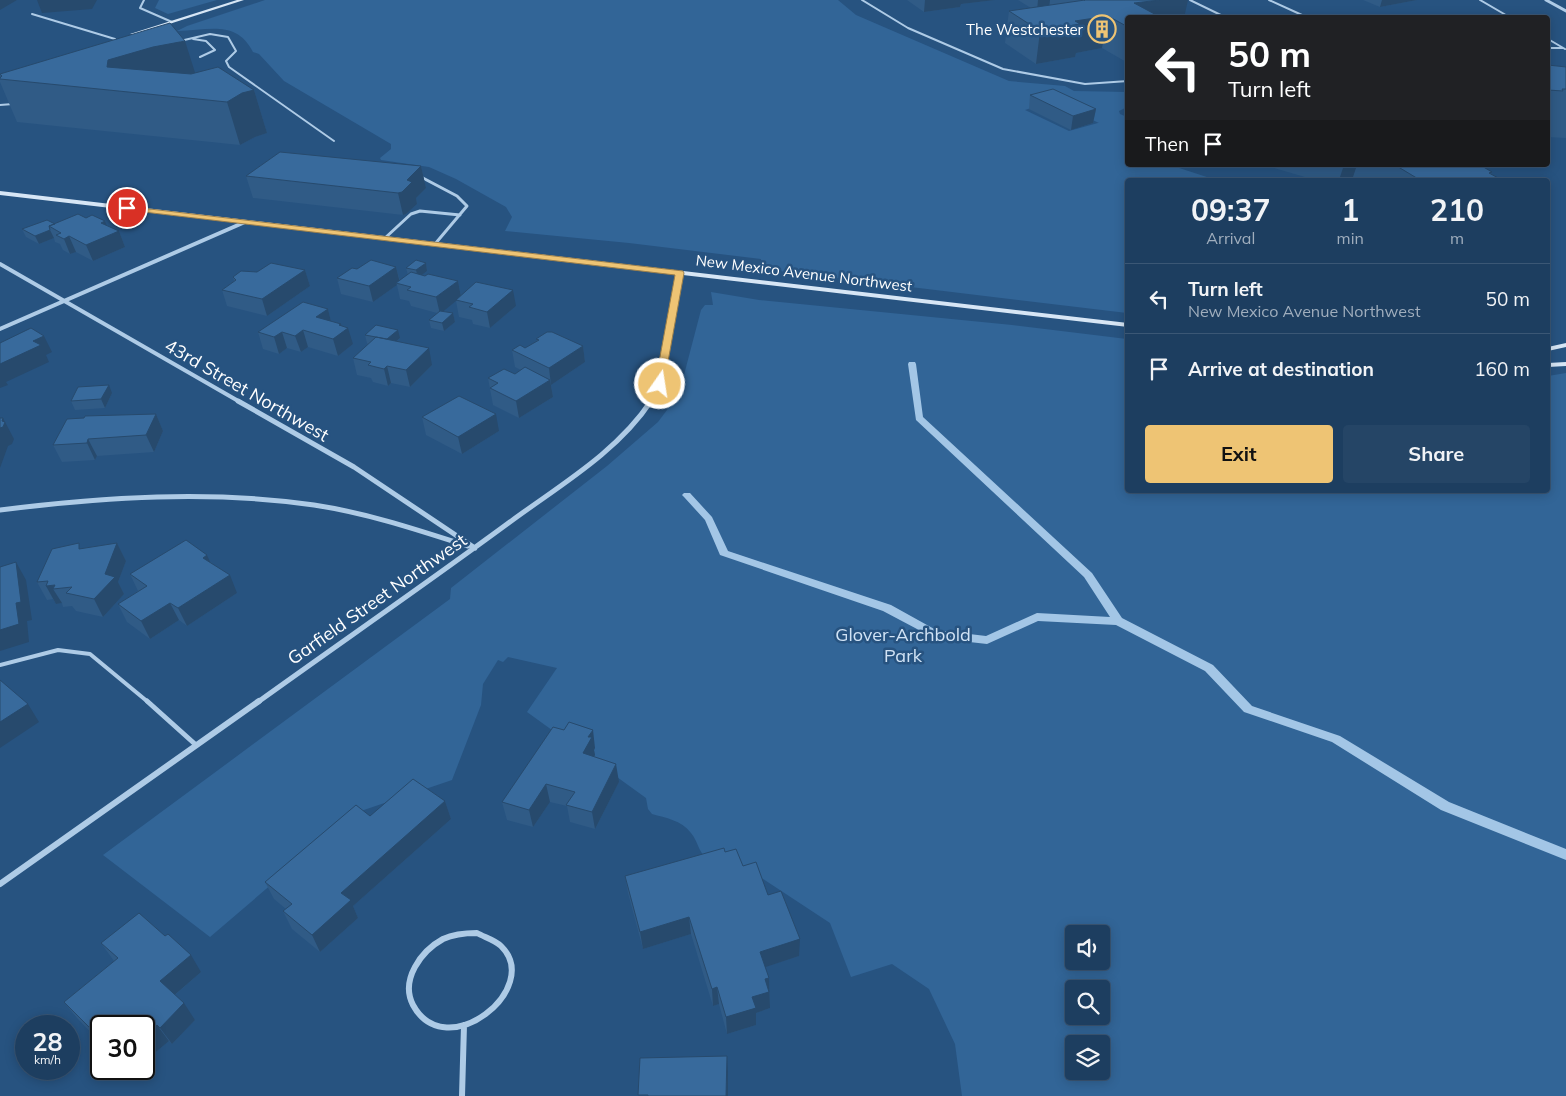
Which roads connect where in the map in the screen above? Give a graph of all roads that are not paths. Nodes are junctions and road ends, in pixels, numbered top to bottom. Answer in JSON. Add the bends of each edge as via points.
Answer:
{"nodes":[{"id":1,"x":144,"y":0,"type":"edge"},
{"id":2,"x":242,"y":0,"type":"edge"},
{"id":3,"x":862,"y":0,"type":"edge"},
{"id":4,"x":1190,"y":0,"type":"edge"},
{"id":5,"x":1269,"y":0,"type":"edge"},
{"id":6,"x":1480,"y":0,"type":"edge"},
{"id":7,"x":1546,"y":0,"type":"edge"},
{"id":8,"x":1566,"y":11,"type":"edge"},
{"id":9,"x":32,"y":14,"type":"dead end"},
{"id":10,"x":1221,"y":15,"type":"edge"},
{"id":11,"x":1302,"y":15,"type":"edge"},
{"id":12,"x":1506,"y":15,"type":"edge"},
{"id":13,"x":172,"y":22,"type":"junction"},
{"id":14,"x":189,"y":38,"type":"junction"},
{"id":15,"x":115,"y":39,"type":"junction"},
{"id":16,"x":1550,"y":40,"type":"edge"},
{"id":17,"x":179,"y":41,"type":"edge"},
{"id":18,"x":107,"y":42,"type":"edge"},
{"id":19,"x":1550,"y":48,"type":"edge"},
{"id":20,"x":1565,"y":49,"type":"edge"},
{"id":21,"x":200,"y":57,"type":"dead end"},
{"id":22,"x":1125,"y":81,"type":"edge"},
{"id":23,"x":20,"y":103,"type":"edge"},
{"id":24,"x":0,"y":105,"type":"edge"},
{"id":25,"x":334,"y":141,"type":"dead end"},
{"id":26,"x":420,"y":177,"type":"edge"},
{"id":27,"x":0,"y":193,"type":"edge"},
{"id":28,"x":460,"y":215,"type":"junction"},
{"id":29,"x":245,"y":222,"type":"junction"},
{"id":30,"x":385,"y":238,"type":"junction"},
{"id":31,"x":435,"y":244,"type":"junction"},
{"id":32,"x":0,"y":264,"type":"edge"},
{"id":33,"x":680,"y":273,"type":"junction"},
{"id":34,"x":66,"y":301,"type":"junction"},
{"id":35,"x":1125,"y":325,"type":"edge"},
{"id":36,"x":0,"y":329,"type":"edge"},
{"id":37,"x":1566,"y":345,"type":"edge"},
{"id":38,"x":1550,"y":349,"type":"edge"},
{"id":39,"x":1566,"y":364,"type":"edge"},
{"id":40,"x":1550,"y":365,"type":"edge"},
{"id":41,"x":0,"y":510,"type":"edge"},
{"id":42,"x":475,"y":548,"type":"junction"},
{"id":43,"x":0,"y":666,"type":"edge"},
{"id":44,"x":196,"y":745,"type":"junction"},
{"id":45,"x":0,"y":884,"type":"edge"},
{"id":46,"x":464,"y":1025,"type":"junction"},
{"id":47,"x":462,"y":1096,"type":"edge"}],
"edges":[{"from":1,"to":13,"type":"lane","via":[[140,8]]},
{"from":2,"to":13,"type":"street"},
{"from":3,"to":22,"type":"lane","via":[[908,28],[1003,69],[1085,84]]},
{"from":4,"to":10,"type":"lane"},
{"from":5,"to":11,"type":"lane"},
{"from":6,"to":12,"type":"lane"},
{"from":7,"to":8,"type":"street"},
{"from":9,"to":15,"type":"lane"},
{"from":13,"to":15,"type":"street"},
{"from":14,"to":17,"type":"lane"},
{"from":14,"to":21,"type":"lane","via":[[213,45],[215,50]]},
{"from":14,"to":25,"type":"lane","via":[[204,34],[228,37],[236,51],[226,61],[229,67]]},
{"from":15,"to":18,"type":"street"},
{"from":16,"to":20,"type":"lane"},
{"from":19,"to":20,"type":"lane"},
{"from":23,"to":24,"type":"lane"},
{"from":26,"to":28,"type":"lane","via":[[457,196],[467,206]]},
{"from":27,"to":29,"type":"street","name":"New Mexico Avenue Northwest"},
{"from":28,"to":30,"type":"lane","via":[[420,211],[411,214]]},
{"from":28,"to":31,"type":"lane"},
{"from":29,"to":30,"type":"street","name":"New Mexico Avenue Northwest"},
{"from":29,"to":34,"type":"street"},
{"from":30,"to":31,"type":"street","name":"New Mexico Avenue Northwest"},
{"from":31,"to":33,"type":"street","name":"New Mexico Avenue Northwest"},
{"from":32,"to":34,"type":"street","name":"43rd Street Northwest"},
{"from":33,"to":35,"type":"street","name":"New Mexico Avenue Northwest"},
{"from":33,"to":42,"type":"street","name":"Garfield Street Northwest","via":[[660,384],[646,409],[598,458]]},
{"from":34,"to":36,"type":"street"},
{"from":34,"to":42,"type":"street","name":"43rd Street Northwest","via":[[354,467]]},
{"from":37,"to":38,"type":"street"},
{"from":39,"to":40,"type":"street"},
{"from":41,"to":42,"type":"street","via":[[130,496],[243,498],[348,512]]},
{"from":42,"to":44,"type":"street","name":"Garfield Street Northwest"},
{"from":43,"to":44,"type":"lane","via":[[58,650],[90,654]]},
{"from":44,"to":45,"type":"street","name":"Garfield Street Northwest"},
{"from":46,"to":46,"type":"street","via":[[496,1008],[506,993],[511,976],[510,961],[504,948],[492,938],[478,933],[443,939],[428,950],[417,962],[408,991],[420,1016],[431,1024],[446,1028]]},
{"from":46,"to":47,"type":"street"}]}
